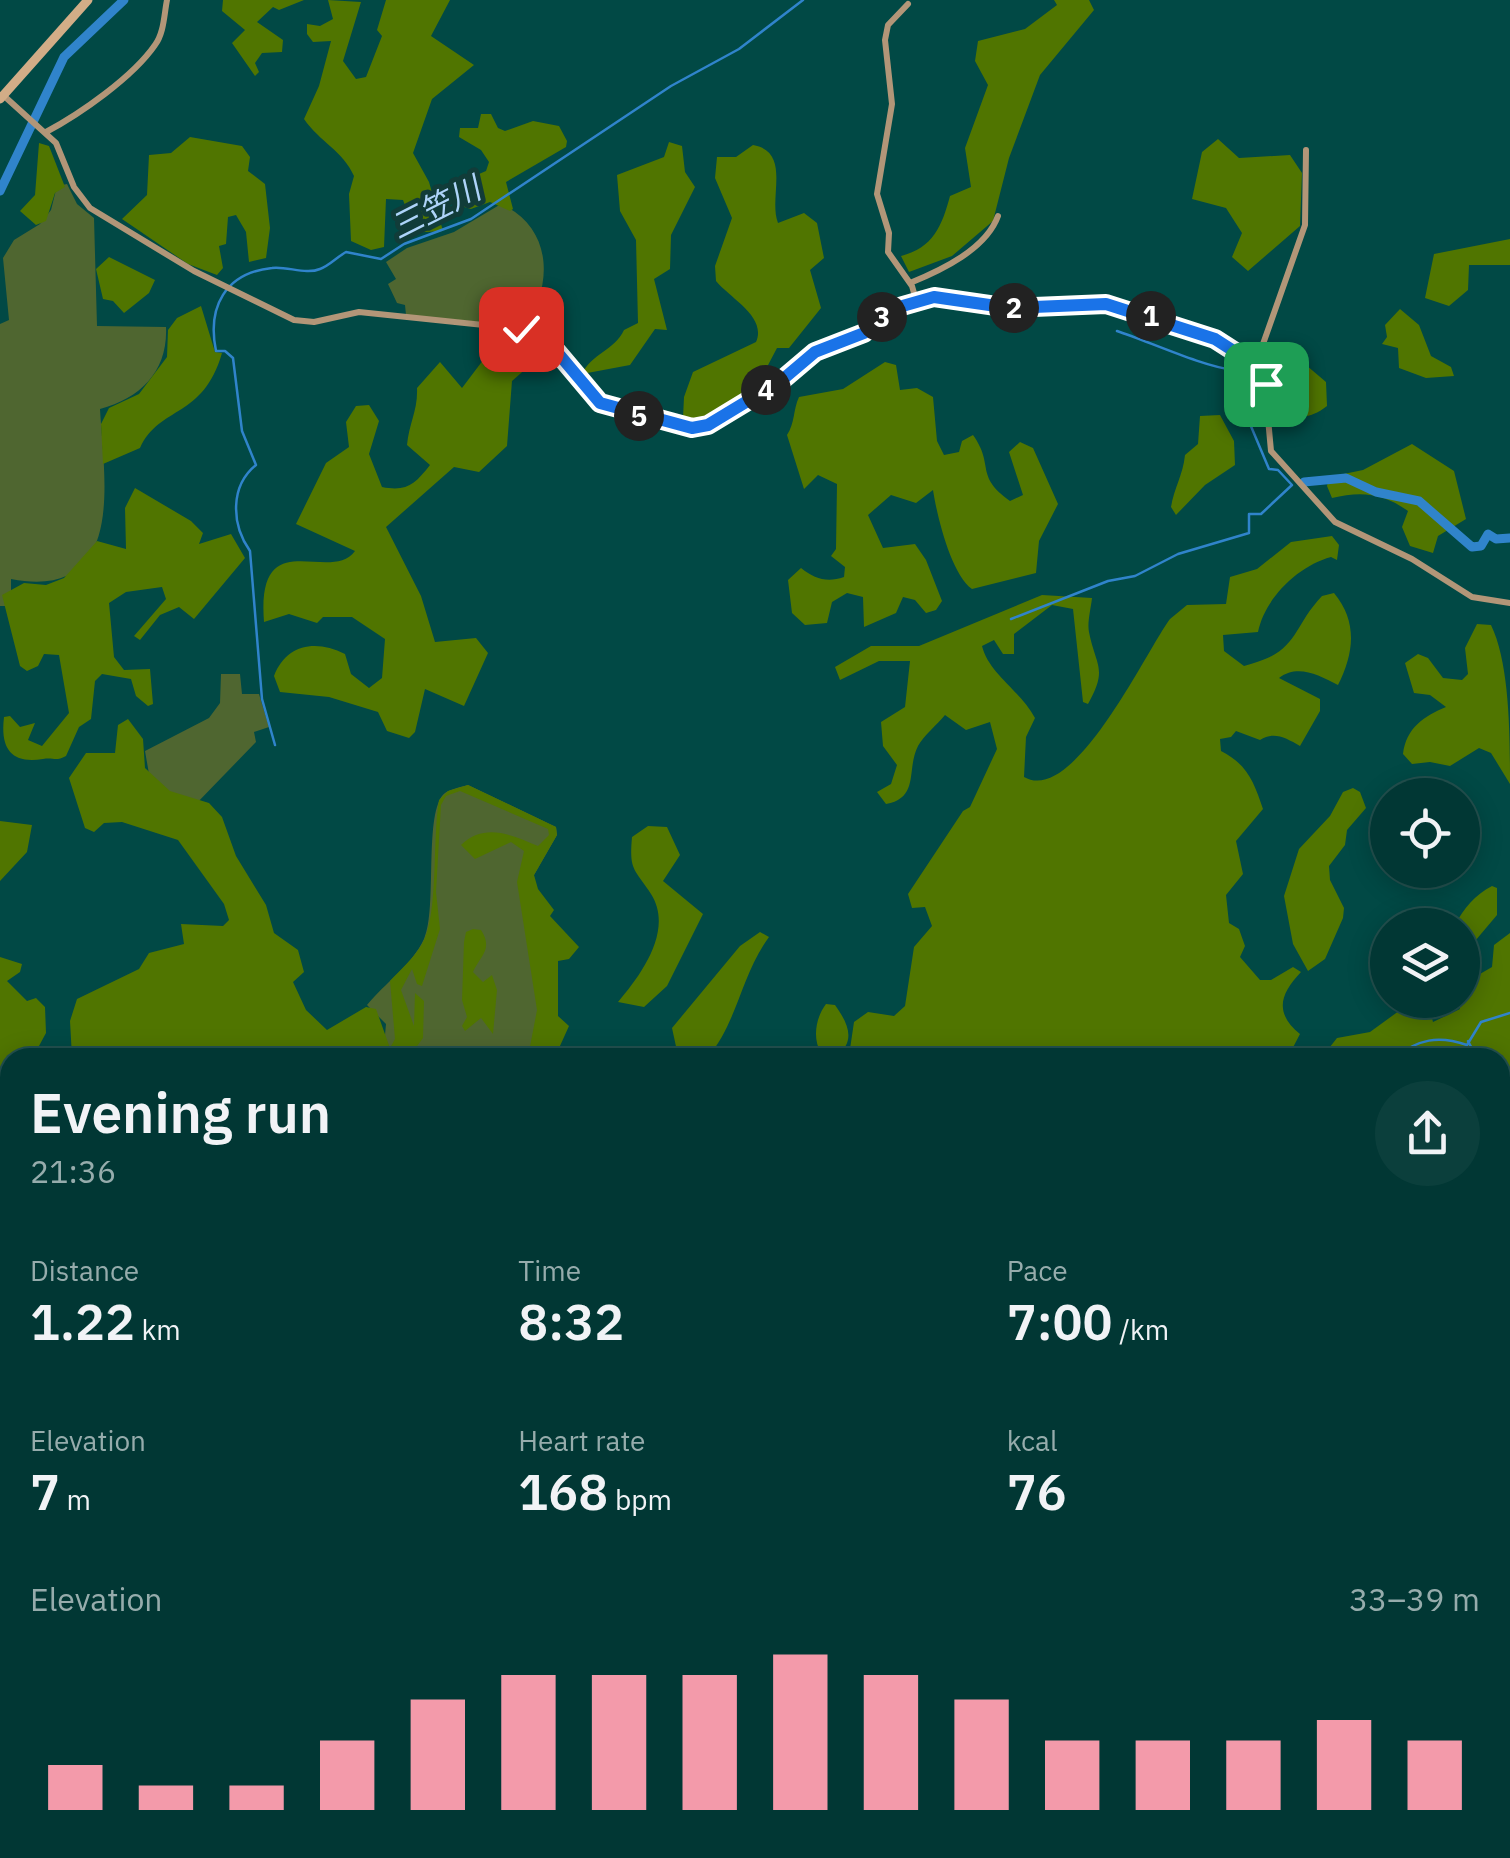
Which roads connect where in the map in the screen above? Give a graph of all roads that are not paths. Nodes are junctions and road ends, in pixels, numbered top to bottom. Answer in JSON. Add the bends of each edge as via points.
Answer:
{"nodes":[{"id":1,"x":88,"y":0,"type":"edge"},
{"id":2,"x":167,"y":0,"type":"edge"},
{"id":3,"x":908,"y":4,"type":"dead end"},
{"id":4,"x":2,"y":96,"type":"edge"},
{"id":5,"x":46,"y":132,"type":"junction"},
{"id":6,"x":1306,"y":150,"type":"dead end"},
{"id":7,"x":998,"y":216,"type":"dead end"},
{"id":8,"x":910,"y":282,"type":"junction"},
{"id":9,"x":916,"y":300,"type":"junction"},
{"id":10,"x":1251,"y":362,"type":"junction"},
{"id":11,"x":1510,"y":604,"type":"edge"}],
"edges":[{"from":1,"to":4,"type":"main road"},
{"from":2,"to":5,"type":"street","via":[[152,49],[82,112]]},
{"from":3,"to":8,"type":"street","via":[[884,40],[892,104],[877,194],[888,252]]},
{"from":4,"to":5,"type":"street"},
{"from":5,"to":9,"type":"street","via":[[60,148],[82,202],[226,287],[304,322],[359,312],[521,329],[552,346],[600,403],[692,428],[708,425],[815,352],[864,333],[892,309]]},
{"from":6,"to":10,"type":"street","via":[[1305,225]]},
{"from":7,"to":8,"type":"street","via":[[980,243]]},
{"from":8,"to":9,"type":"street"},
{"from":9,"to":10,"type":"street","via":[[948,297],[1024,309],[1106,304],[1191,328]]},
{"from":10,"to":11,"type":"street","via":[[1264,375],[1271,452],[1334,522],[1472,597]]}]}
